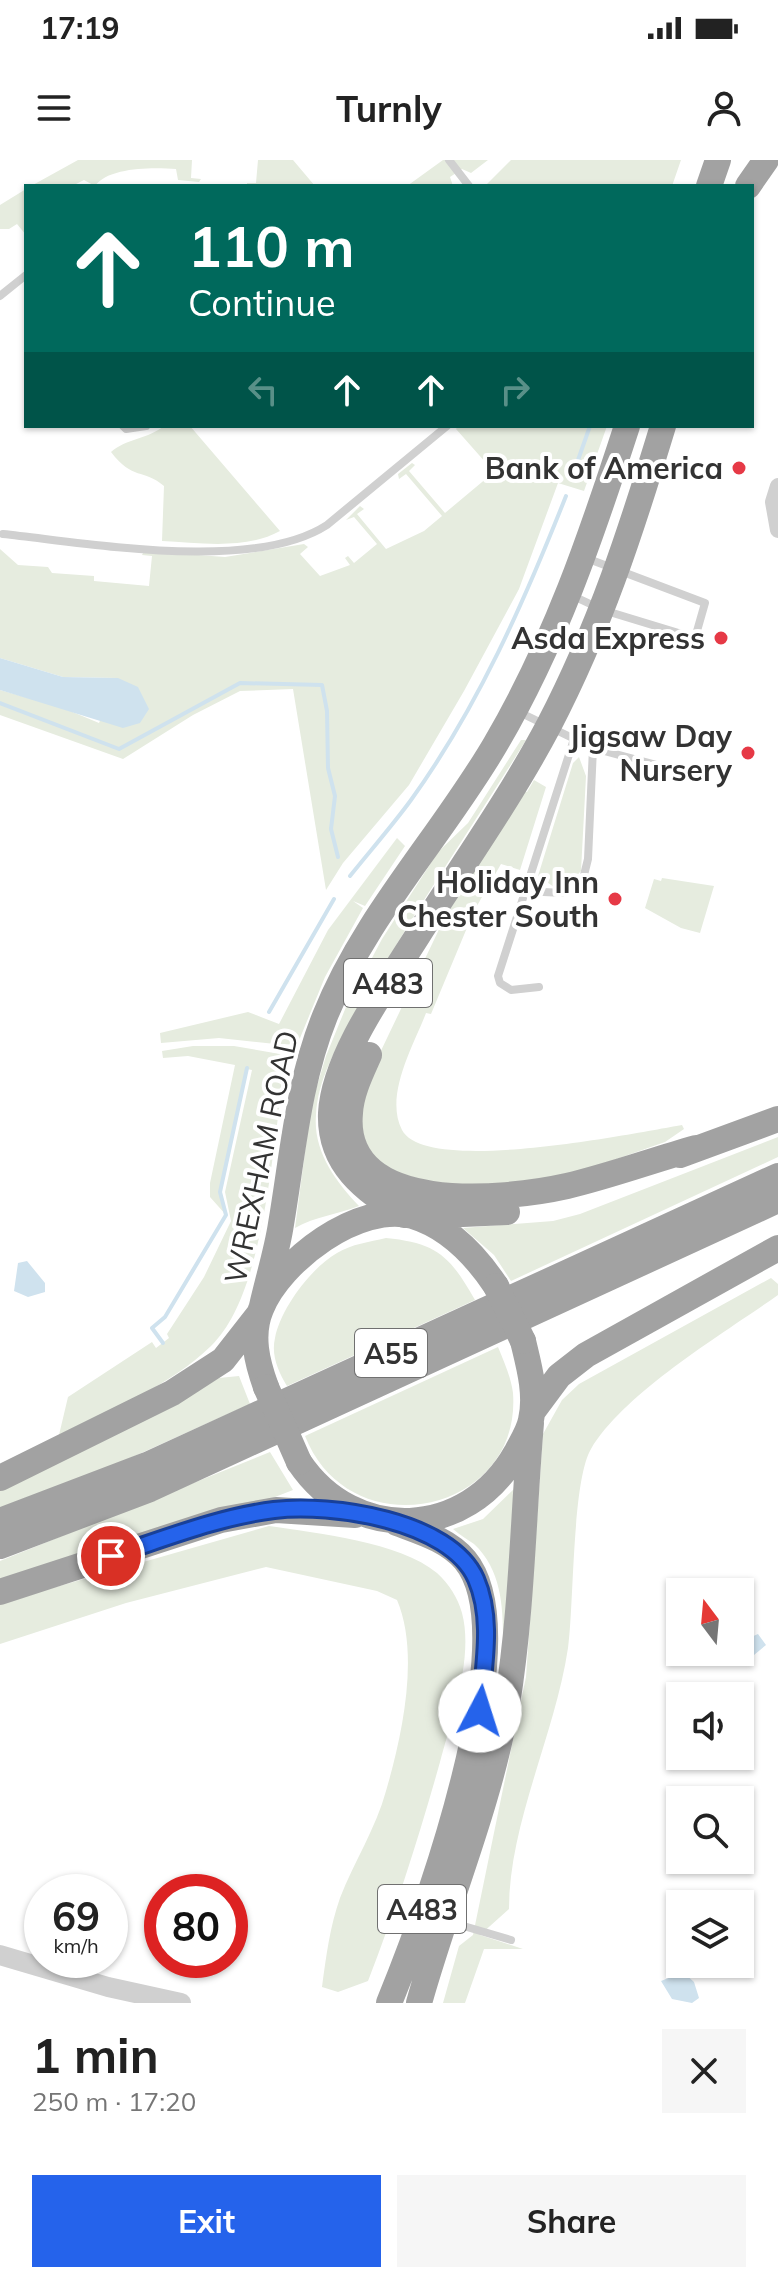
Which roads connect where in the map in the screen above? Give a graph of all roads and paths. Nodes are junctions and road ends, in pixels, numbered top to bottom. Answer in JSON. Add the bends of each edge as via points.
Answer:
{"nodes":[{"id":1,"x":449,"y":160,"type":"edge"},
{"id":2,"x":718,"y":160,"type":"edge"},
{"id":3,"x":766,"y":160,"type":"edge"},
{"id":4,"x":467,"y":184,"type":"edge"},
{"id":5,"x":710,"y":184,"type":"edge"},
{"id":6,"x":749,"y":184,"type":"edge"},
{"id":7,"x":24,"y":277,"type":"edge"},
{"id":8,"x":0,"y":296,"type":"edge"},
{"id":9,"x":445,"y":428,"type":"edge"},
{"id":10,"x":626,"y":428,"type":"edge"},
{"id":11,"x":662,"y":428,"type":"edge"},
{"id":12,"x":778,"y":486,"type":"edge"},
{"id":13,"x":778,"y":530,"type":"edge"},
{"id":14,"x":3,"y":534,"type":"dead end"},
{"id":15,"x":584,"y":558,"type":"junction"},
{"id":16,"x":618,"y":572,"type":"junction"},
{"id":17,"x":571,"y":595,"type":"junction"},
{"id":18,"x":603,"y":610,"type":"junction"},
{"id":19,"x":515,"y":710,"type":"junction"},
{"id":20,"x":548,"y":726,"type":"junction"},
{"id":21,"x":574,"y":739,"type":"junction"},
{"id":22,"x":593,"y":748,"type":"junction"},
{"id":23,"x":705,"y":778,"type":"dead end"},
{"id":24,"x":523,"y":891,"type":"junction"},
{"id":25,"x":386,"y":986,"type":"junction"},
{"id":26,"x":539,"y":987,"type":"dead end"},
{"id":27,"x":778,"y":1119,"type":"edge"},
{"id":28,"x":696,"y":1148,"type":"junction"},
{"id":29,"x":778,"y":1176,"type":"edge"},
{"id":30,"x":778,"y":1200,"type":"edge"},
{"id":31,"x":409,"y":1216,"type":"junction"},
{"id":32,"x":778,"y":1248,"type":"edge"},
{"id":33,"x":260,"y":1310,"type":"junction"},
{"id":34,"x":532,"y":1417,"type":"junction"},
{"id":35,"x":0,"y":1478,"type":"edge"},
{"id":36,"x":366,"y":1516,"type":"junction"},
{"id":37,"x":0,"y":1521,"type":"edge"},
{"id":38,"x":397,"y":1523,"type":"junction"},
{"id":39,"x":0,"y":1546,"type":"edge"},
{"id":40,"x":0,"y":1592,"type":"edge"},
{"id":41,"x":444,"y":1921,"type":"junction"},
{"id":42,"x":511,"y":1940,"type":"dead end"},
{"id":43,"x":0,"y":1955,"type":"edge"},
{"id":44,"x":426,"y":1977,"type":"junction"},
{"id":45,"x":394,"y":2000,"type":"edge"},
{"id":46,"x":181,"y":2003,"type":"edge"},
{"id":47,"x":419,"y":2003,"type":"edge"}],
"edges":[{"from":1,"to":4,"type":"lane"},
{"from":2,"to":5,"type":"highway"},
{"from":3,"to":6,"type":"highway"},
{"from":7,"to":8,"type":"lane"},
{"from":9,"to":14,"type":"lane","via":[[321,530],[263,547],[178,550]]},
{"from":10,"to":15,"type":"highway","name":"WREXHAM ROAD","number":"A483"},
{"from":11,"to":16,"type":"highway","name":"WREXHAM ROAD","number":"A483"},
{"from":12,"to":13,"type":"street","via":[[773,502]]},
{"from":15,"to":16,"type":"lane"},
{"from":15,"to":17,"type":"highway","name":"WREXHAM ROAD","number":"A483"},
{"from":16,"to":18,"type":"highway","name":"WREXHAM ROAD","number":"A483"},
{"from":16,"to":18,"type":"lane","via":[[705,603],[695,638]]},
{"from":17,"to":18,"type":"lane"},
{"from":17,"to":19,"type":"highway","name":"WREXHAM ROAD","number":"A483"},
{"from":18,"to":20,"type":"highway","name":"WREXHAM ROAD","number":"A483"},
{"from":19,"to":20,"type":"lane"},
{"from":19,"to":33,"type":"highway","name":"WREXHAM ROAD","number":"A483","via":[[376,918],[324,1017],[298,1106],[281,1225]]},
{"from":20,"to":21,"type":"lane"},
{"from":20,"to":25,"type":"highway","name":"WREXHAM ROAD","number":"A483"},
{"from":21,"to":22,"type":"lane"},
{"from":21,"to":24,"type":"lane"},
{"from":22,"to":23,"type":"lane"},
{"from":22,"to":24,"type":"lane","via":[[588,859],[582,883],[564,893]]},
{"from":24,"to":26,"type":"lane","via":[[498,976],[511,990]]},
{"from":25,"to":28,"type":"highway","via":[[381,1026],[349,1114],[357,1149],[383,1179],[433,1195],[506,1197],[568,1186]]},
{"from":25,"to":31,"type":"highway","name":"WREXHAM ROAD","number":"A483","via":[[338,1083],[331,1112],[333,1142],[345,1169],[363,1188]]},
{"from":27,"to":28,"type":"highway"},
{"from":28,"to":31,"type":"highway","via":[[576,1197],[524,1210]]},
{"from":29,"to":37,"type":"highway","number":"A55","via":[[147,1465]]},
{"from":30,"to":39,"type":"highway","number":"A55","via":[[150,1489]]},
{"from":31,"to":33,"type":"highway","via":[[357,1222],[323,1238]]},
{"from":31,"to":34,"type":"highway","name":"WREXHAM ROAD","bridge":true,"via":[[454,1238],[496,1286],[523,1341]]},
{"from":32,"to":34,"type":"highway","via":[[586,1355],[559,1376]]},
{"from":33,"to":35,"type":"highway","via":[[223,1360],[172,1393]]},
{"from":33,"to":36,"type":"highway","bridge":true,"via":[[255,1342],[266,1387],[299,1462],[329,1496]]},
{"from":34,"to":38,"type":"highway","via":[[510,1463],[477,1499],[426,1519]]},
{"from":34,"to":41,"type":"highway","number":"A483","via":[[507,1704],[490,1781]]},
{"from":36,"to":38,"type":"highway"},
{"from":36,"to":40,"type":"highway","via":[[276,1510],[221,1520]]},
{"from":38,"to":45,"type":"highway","number":"A483","via":[[450,1546],[466,1561],[486,1621],[480,1711]]},
{"from":41,"to":42,"type":"lane"},
{"from":41,"to":44,"type":"highway","number":"A483"},
{"from":43,"to":46,"type":"street"},
{"from":44,"to":45,"type":"street"},
{"from":44,"to":47,"type":"highway","number":"A483"}]}
